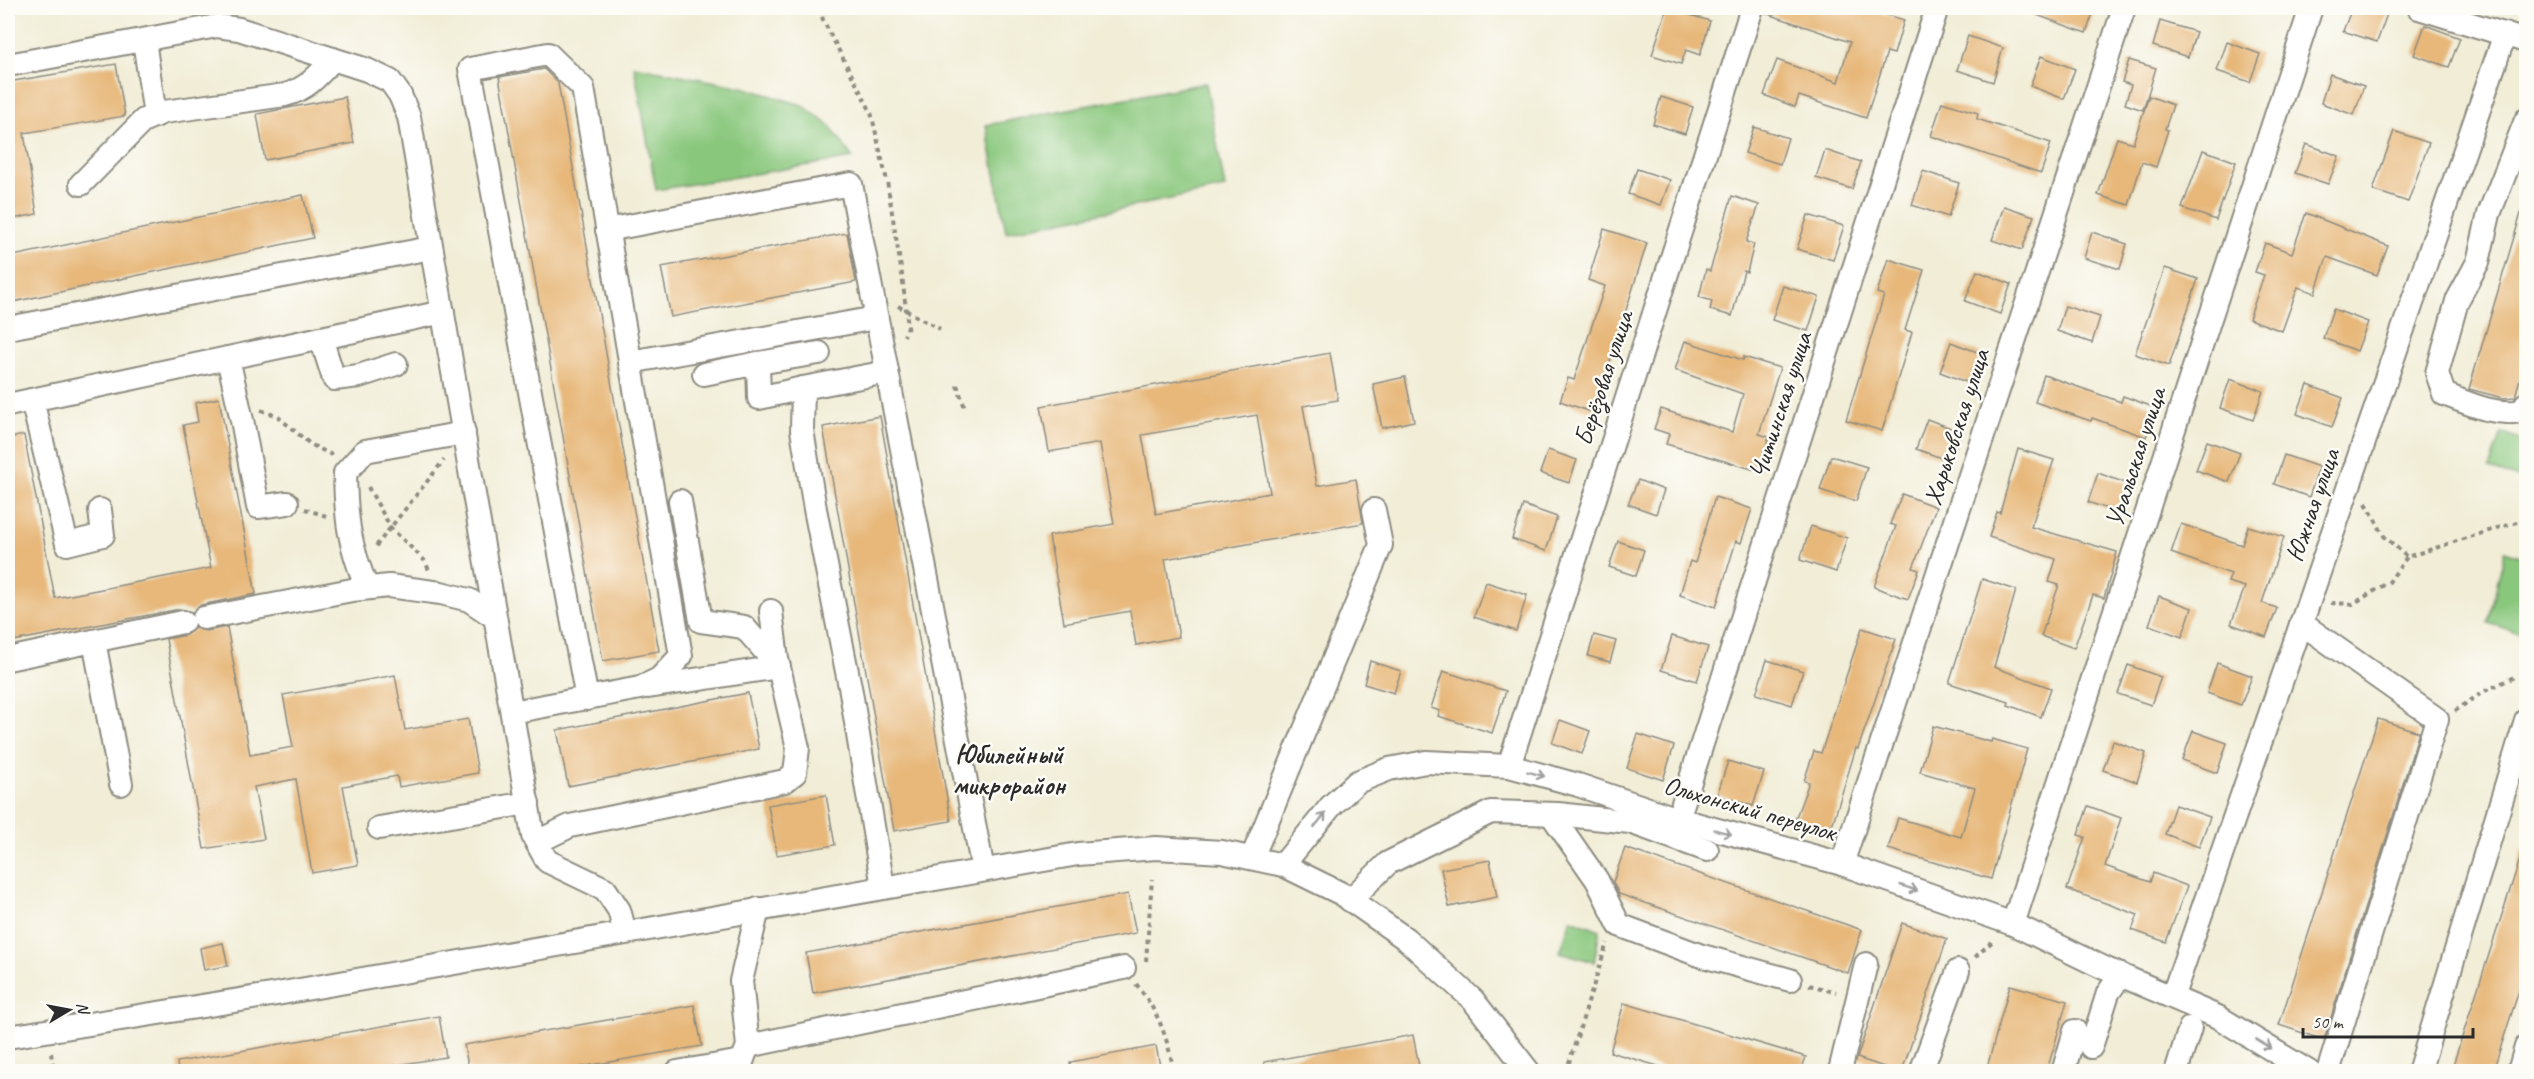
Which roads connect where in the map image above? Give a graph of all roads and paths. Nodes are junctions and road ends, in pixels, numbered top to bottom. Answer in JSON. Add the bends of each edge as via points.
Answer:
{"nodes":[{"id":1,"x":820,"y":8,"type":"edge"},
{"id":2,"x":1752,"y":8,"type":"edge"},
{"id":3,"x":1937,"y":8,"type":"edge"},
{"id":4,"x":2124,"y":8,"type":"edge"},
{"id":5,"x":2311,"y":8,"type":"edge"},
{"id":6,"x":2420,"y":8,"type":"edge"},
{"id":7,"x":2505,"y":34,"type":"junction"},
{"id":8,"x":144,"y":39,"type":"junction"},
{"id":9,"x":2526,"y":41,"type":"edge"},
{"id":10,"x":333,"y":59,"type":"junction"},
{"id":11,"x":8,"y":65,"type":"edge"},
{"id":12,"x":155,"y":116,"type":"junction"},
{"id":13,"x":2526,"y":120,"type":"edge"},
{"id":14,"x":81,"y":184,"type":"dead end"},
{"id":15,"x":607,"y":230,"type":"junction"},
{"id":16,"x":431,"y":248,"type":"junction"},
{"id":17,"x":872,"y":296,"type":"junction"},
{"id":18,"x":906,"y":310,"type":"junction"},
{"id":19,"x":442,"y":312,"type":"junction"},
{"id":20,"x":876,"y":318,"type":"junction"},
{"id":21,"x":8,"y":328,"type":"edge"},
{"id":22,"x":940,"y":329,"type":"dead end"},
{"id":23,"x":321,"y":338,"type":"junction"},
{"id":24,"x":819,"y":353,"type":"dead end"},
{"id":25,"x":228,"y":358,"type":"junction"},
{"id":26,"x":630,"y":362,"type":"junction"},
{"id":27,"x":758,"y":363,"type":"junction"},
{"id":28,"x":396,"y":364,"type":"dead end"},
{"id":29,"x":887,"y":372,"type":"junction"},
{"id":30,"x":704,"y":374,"type":"dead end"},
{"id":31,"x":957,"y":385,"type":"dead end"},
{"id":32,"x":802,"y":388,"type":"junction"},
{"id":33,"x":32,"y":400,"type":"junction"},
{"id":34,"x":2526,"y":404,"type":"edge"},
{"id":35,"x":8,"y":405,"type":"edge"},
{"id":36,"x":965,"y":408,"type":"dead end"},
{"id":37,"x":464,"y":433,"type":"junction"},
{"id":38,"x":2353,"y":474,"type":"junction"},
{"id":39,"x":680,"y":501,"type":"dead end"},
{"id":40,"x":287,"y":503,"type":"joint"},
{"id":41,"x":100,"y":510,"type":"dead end"},
{"id":42,"x":1374,"y":510,"type":"dead end"},
{"id":43,"x":2526,"y":519,"type":"edge"},
{"id":44,"x":348,"y":530,"type":"junction"},
{"id":45,"x":2407,"y":557,"type":"junction"},
{"id":46,"x":363,"y":578,"type":"junction"},
{"id":47,"x":771,"y":611,"type":"dead end"},
{"id":48,"x":2305,"y":612,"type":"junction"},
{"id":49,"x":493,"y":616,"type":"junction"},
{"id":50,"x":701,"y":621,"type":"junction"},
{"id":51,"x":94,"y":641,"type":"junction"},
{"id":52,"x":681,"y":656,"type":"junction"},
{"id":53,"x":8,"y":659,"type":"edge"},
{"id":54,"x":779,"y":667,"type":"junction"},
{"id":55,"x":2514,"y":677,"type":"dead end"},
{"id":56,"x":640,"y":688,"type":"junction"},
{"id":57,"x":587,"y":699,"type":"junction"},
{"id":58,"x":512,"y":712,"type":"junction"},
{"id":59,"x":2437,"y":719,"type":"junction"},
{"id":60,"x":2526,"y":720,"type":"edge"},
{"id":61,"x":1509,"y":766,"type":"junction"},
{"id":62,"x":121,"y":784,"type":"dead end"},
{"id":63,"x":528,"y":803,"type":"junction"},
{"id":64,"x":1551,"y":814,"type":"junction"},
{"id":65,"x":1678,"y":819,"type":"junction"},
{"id":66,"x":379,"y":828,"type":"dead end"},
{"id":67,"x":537,"y":842,"type":"junction"},
{"id":68,"x":1707,"y":850,"type":"dead end"},
{"id":69,"x":1252,"y":858,"type":"junction"},
{"id":70,"x":1842,"y":864,"type":"junction"},
{"id":71,"x":1283,"y":865,"type":"junction"},
{"id":72,"x":983,"y":870,"type":"junction"},
{"id":73,"x":1152,"y":879,"type":"dead end"},
{"id":74,"x":883,"y":887,"type":"junction"},
{"id":75,"x":1350,"y":900,"type":"junction"},
{"id":76,"x":758,"y":909,"type":"junction"},
{"id":77,"x":1614,"y":916,"type":"junction"},
{"id":78,"x":2013,"y":924,"type":"junction"},
{"id":79,"x":625,"y":932,"type":"junction"},
{"id":80,"x":1866,"y":964,"type":"dead end"},
{"id":81,"x":1124,"y":968,"type":"junction"},
{"id":82,"x":1958,"y":971,"type":"joint"},
{"id":83,"x":2121,"y":975,"type":"junction"},
{"id":84,"x":1790,"y":980,"type":"joint"},
{"id":85,"x":2173,"y":995,"type":"junction"},
{"id":86,"x":1857,"y":998,"type":"junction"},
{"id":87,"x":2190,"y":1028,"type":"dead end"},
{"id":88,"x":2075,"y":1031,"type":"dead end"},
{"id":89,"x":8,"y":1037,"type":"edge"},
{"id":90,"x":2091,"y":1047,"type":"dead end"},
{"id":91,"x":2526,"y":1047,"type":"edge"},
{"id":92,"x":743,"y":1060,"type":"edge"},
{"id":93,"x":2286,"y":1065,"type":"edge"},
{"id":94,"x":677,"y":1071,"type":"edge"},
{"id":95,"x":1174,"y":1071,"type":"edge"},
{"id":96,"x":1529,"y":1071,"type":"edge"},
{"id":97,"x":1566,"y":1071,"type":"edge"},
{"id":98,"x":1841,"y":1071,"type":"edge"},
{"id":99,"x":1921,"y":1071,"type":"edge"},
{"id":100,"x":2063,"y":1071,"type":"edge"},
{"id":101,"x":2176,"y":1071,"type":"edge"},
{"id":102,"x":2309,"y":1071,"type":"edge"},
{"id":103,"x":2328,"y":1071,"type":"edge"},
{"id":104,"x":2419,"y":1071,"type":"edge"},
{"id":105,"x":2519,"y":1071,"type":"edge"}],
"edges":[{"from":1,"to":18,"type":"path","via":[[871,112],[887,181]]},
{"from":2,"to":61,"type":"street","name":"Берёзовая улица"},
{"from":3,"to":65,"type":"street","name":"Читинская улица"},
{"from":4,"to":70,"type":"street","name":"Харьковская улица"},
{"from":5,"to":78,"type":"street","name":"Уральская улица"},
{"from":6,"to":7,"type":"street"},
{"from":7,"to":9,"type":"street"},
{"from":7,"to":38,"type":"street","name":"Южная улица"},
{"from":8,"to":10,"type":"street","via":[[217,26],[239,29]]},
{"from":8,"to":11,"type":"street"},
{"from":8,"to":12,"type":"street"},
{"from":10,"to":12,"type":"street","via":[[300,91]]},
{"from":10,"to":16,"type":"street","via":[[390,81],[400,95],[409,117]]},
{"from":12,"to":14,"type":"street","via":[[144,120]]},
{"from":13,"to":34,"type":"street","via":[[2489,214],[2478,262],[2457,302],[2437,373],[2444,394],[2479,407],[2505,414],[2522,411]]},
{"from":15,"to":17,"type":"street","via":[[851,184]]},
{"from":15,"to":26,"type":"street"},
{"from":15,"to":57,"type":"street","via":[[583,88],[548,54],[470,69]]},
{"from":16,"to":19,"type":"street"},
{"from":16,"to":21,"type":"street"},
{"from":17,"to":18,"type":"path"},
{"from":17,"to":20,"type":"street"},
{"from":18,"to":22,"type":"path"},
{"from":18,"to":29,"type":"path","via":[[908,327]]},
{"from":19,"to":23,"type":"street"},
{"from":19,"to":37,"type":"street"},
{"from":20,"to":26,"type":"street"},
{"from":20,"to":29,"type":"street"},
{"from":23,"to":25,"type":"street"},
{"from":23,"to":28,"type":"street","via":[[334,379]]},
{"from":24,"to":27,"type":"street"},
{"from":25,"to":33,"type":"street"},
{"from":25,"to":40,"type":"street","via":[[258,507]]},
{"from":26,"to":52,"type":"street"},
{"from":27,"to":30,"type":"street"},
{"from":27,"to":32,"type":"street","via":[[759,398]]},
{"from":29,"to":32,"type":"street"},
{"from":29,"to":72,"type":"street"},
{"from":31,"to":36,"type":"path"},
{"from":32,"to":74,"type":"street","via":[[802,430]]},
{"from":33,"to":35,"type":"street"},
{"from":33,"to":41,"type":"street","via":[[67,543],[103,535]]},
{"from":37,"to":44,"type":"street","via":[[365,451],[345,473]]},
{"from":37,"to":46,"type":"path"},
{"from":37,"to":49,"type":"street"},
{"from":38,"to":45,"type":"path","via":[[2384,536]]},
{"from":38,"to":48,"type":"street","name":"Южная улица"},
{"from":39,"to":50,"type":"street"},
{"from":40,"to":44,"type":"path","via":[[332,518]]},
{"from":42,"to":69,"type":"street","via":[[1380,545]]},
{"from":43,"to":45,"type":"path"},
{"from":44,"to":46,"type":"street"},
{"from":45,"to":48,"type":"path","via":[[2389,582],[2353,604]]},
{"from":46,"to":49,"type":"street","via":[[469,600]]},
{"from":46,"to":51,"type":"street"},
{"from":47,"to":54,"type":"street"},
{"from":48,"to":59,"type":"street"},
{"from":48,"to":85,"type":"street","name":"Южная улица"},
{"from":49,"to":58,"type":"street"},
{"from":50,"to":52,"type":"street"},
{"from":50,"to":54,"type":"street","via":[[744,627]]},
{"from":51,"to":53,"type":"street"},
{"from":51,"to":62,"type":"street"},
{"from":52,"to":56,"type":"street","via":[[659,679]]},
{"from":54,"to":56,"type":"street"},
{"from":54,"to":67,"type":"street","via":[[798,748],[795,773],[785,781],[570,826]]},
{"from":55,"to":59,"type":"path"},
{"from":56,"to":57,"type":"street"},
{"from":57,"to":58,"type":"street"},
{"from":58,"to":63,"type":"street"},
{"from":59,"to":103,"type":"street"},
{"from":60,"to":104,"type":"street"},
{"from":61,"to":65,"type":"street","name":"Ольхонский переулок","one_way":true},
{"from":71,"to":61,"type":"street","name":"Ольхонский переулок","one_way":true,"via":[[1330,806],[1357,782],[1389,769],[1426,762]]},
{"from":63,"to":66,"type":"street"},
{"from":63,"to":67,"type":"street"},
{"from":64,"to":68,"type":"street","via":[[1630,822]]},
{"from":64,"to":75,"type":"street","via":[[1491,812],[1388,863]]},
{"from":64,"to":77,"type":"street","via":[[1597,880]]},
{"from":65,"to":70,"type":"street","name":"Ольхонский переулок","one_way":true},
{"from":67,"to":79,"type":"street","via":[[547,861],[605,889],[619,910]]},
{"from":69,"to":71,"type":"street"},
{"from":69,"to":72,"type":"street","via":[[1155,848],[1078,854]]},
{"from":70,"to":78,"type":"street","name":"Ольхонский переулок","one_way":true},
{"from":71,"to":75,"type":"street"},
{"from":72,"to":74,"type":"street"},
{"from":73,"to":81,"type":"path","via":[[1146,961]]},
{"from":74,"to":76,"type":"street"},
{"from":75,"to":96,"type":"street","via":[[1406,939],[1473,1000]]},
{"from":76,"to":79,"type":"street"},
{"from":76,"to":92,"type":"street","via":[[741,981]]},
{"from":77,"to":84,"type":"street","via":[[1618,926],[1699,955]]},
{"from":77,"to":97,"type":"path"},
{"from":78,"to":82,"type":"path"},
{"from":78,"to":83,"type":"street","name":"Ольхонский переулок"},
{"from":79,"to":89,"type":"street"},
{"from":80,"to":86,"type":"street"},
{"from":81,"to":92,"type":"street"},
{"from":81,"to":95,"type":"path","via":[[1150,1002],[1168,1038]]},
{"from":82,"to":99,"type":"street"},
{"from":83,"to":85,"type":"street","name":"Ольхонский переулок"},
{"from":83,"to":90,"type":"street","via":[[2108,993]]},
{"from":84,"to":86,"type":"path"},
{"from":85,"to":93,"type":"street","name":"Ольхонский переулок","one_way":true,"via":[[2218,1017]]},
{"from":86,"to":98,"type":"street"},
{"from":87,"to":101,"type":"street"},
{"from":88,"to":100,"type":"street"},
{"from":91,"to":105,"type":"street"},
{"from":92,"to":94,"type":"street"},
{"from":93,"to":102,"type":"street","name":"Ольхонский переулок"}]}
